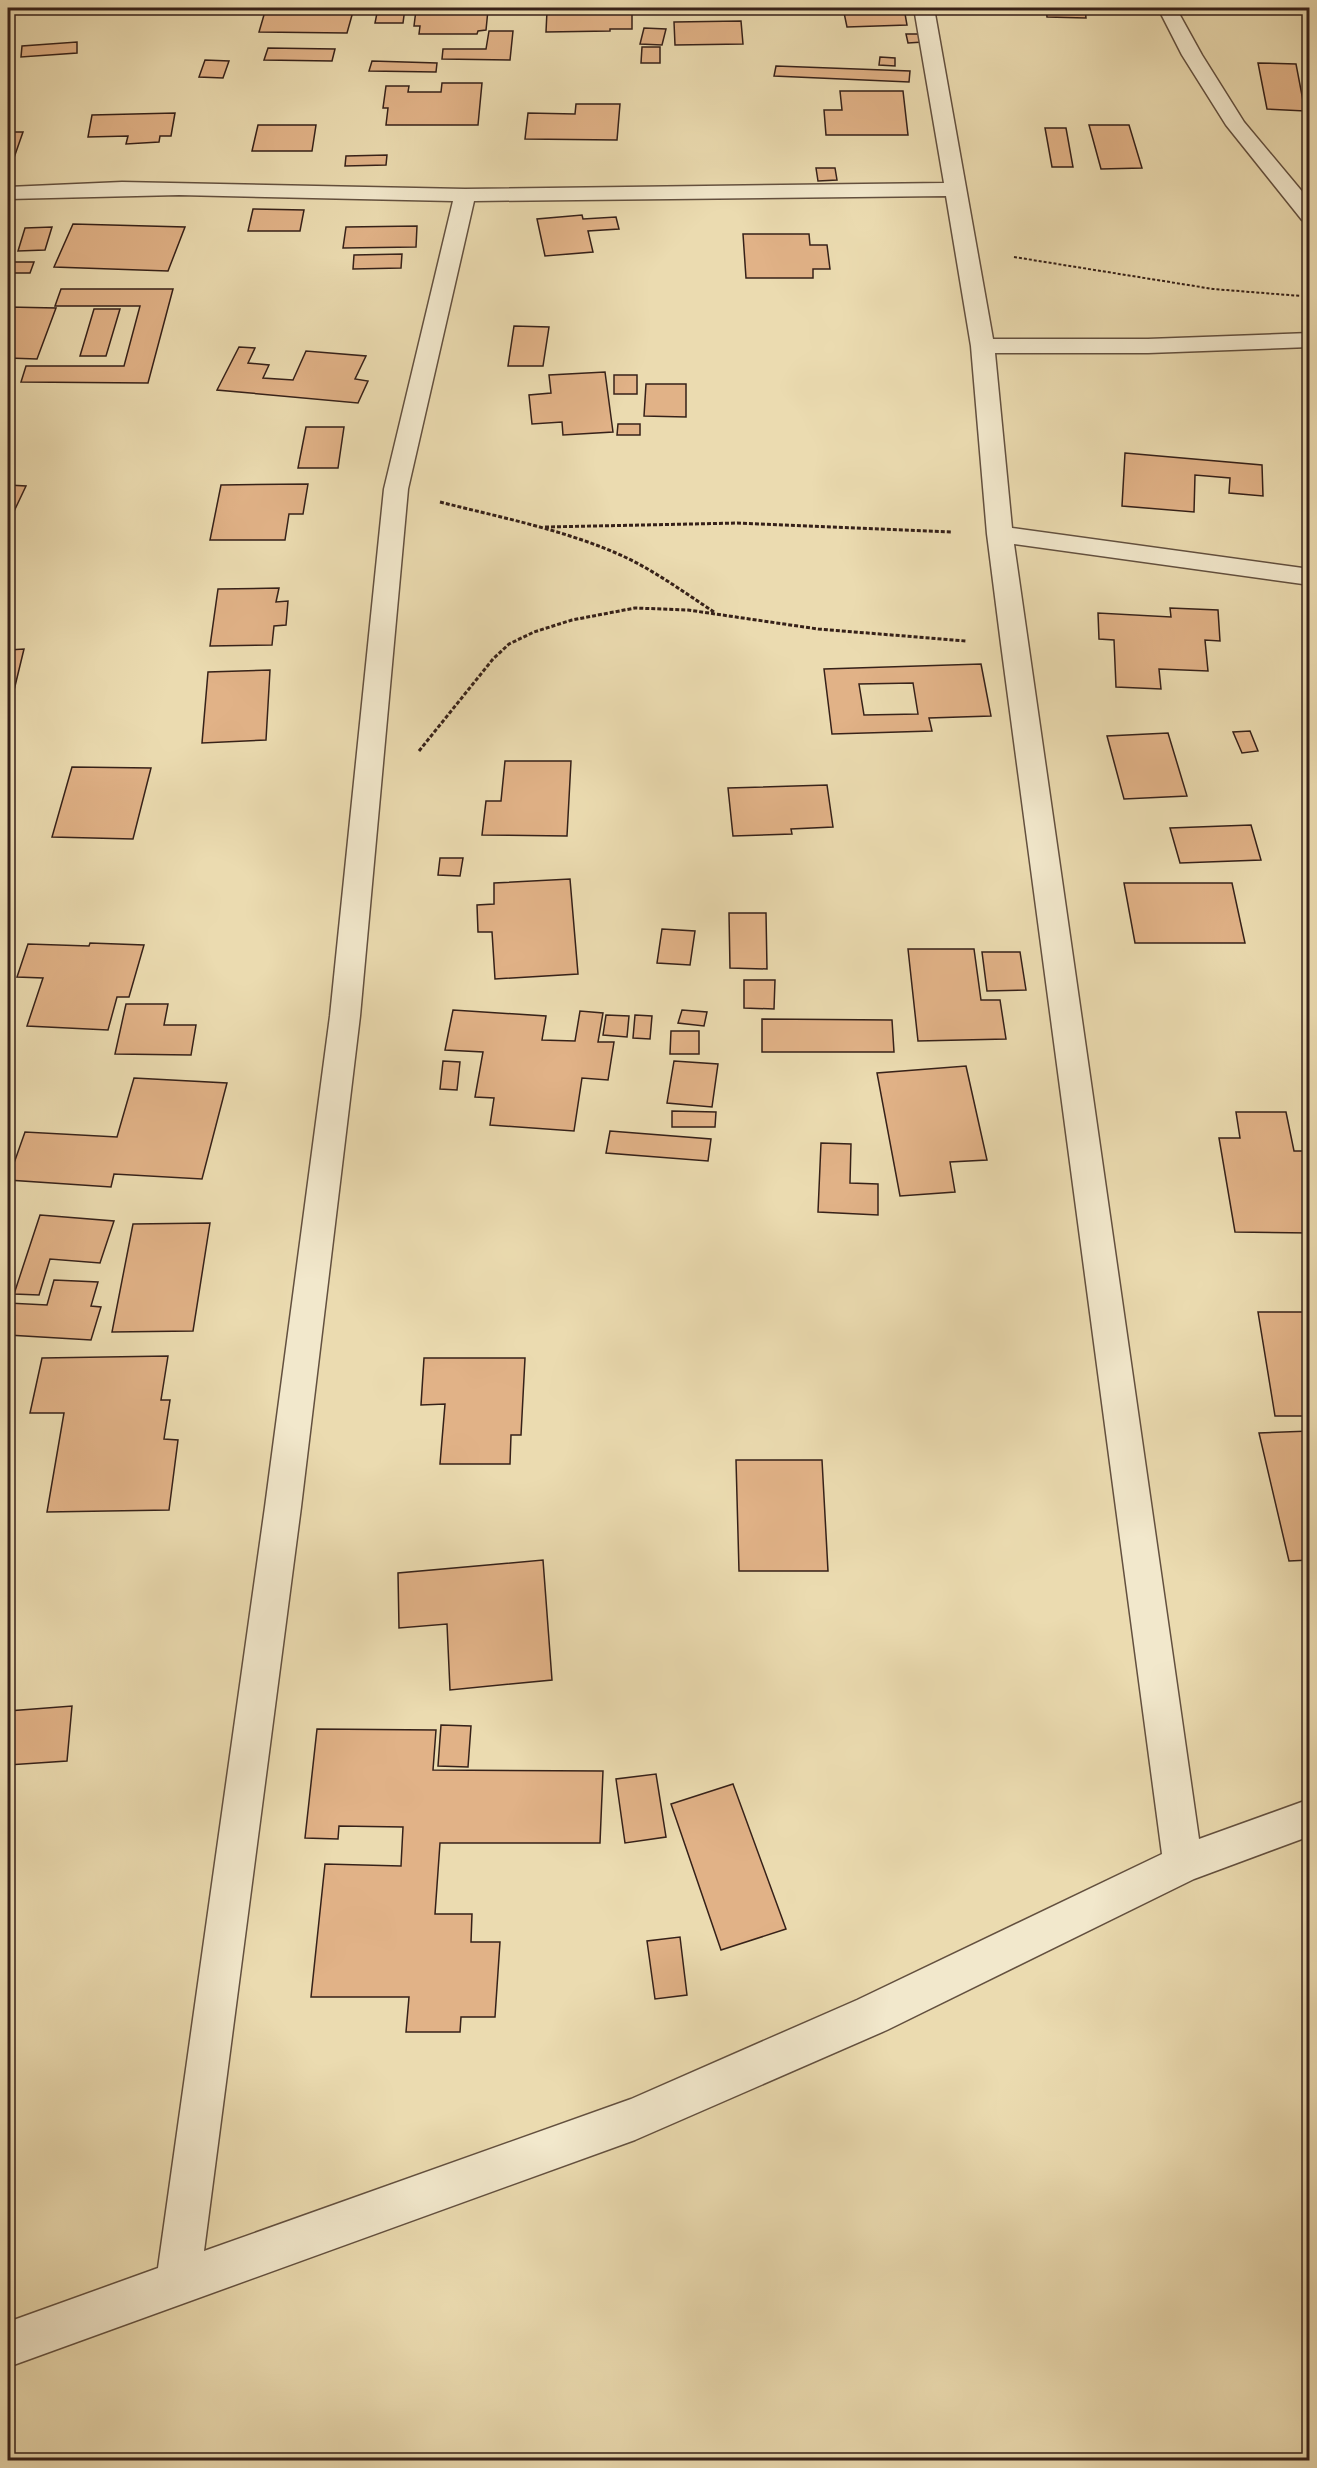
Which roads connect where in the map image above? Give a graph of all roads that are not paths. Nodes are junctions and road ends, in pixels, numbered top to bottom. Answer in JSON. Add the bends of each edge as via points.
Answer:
{"nodes":[{"id":1,"x":924,"y":8,"type":"edge"},
{"id":2,"x":1167,"y":8,"type":"edge"},
{"id":3,"x":957,"y":189,"type":"junction"},
{"id":4,"x":8,"y":193,"type":"edge"},
{"id":5,"x":465,"y":195,"type":"junction"},
{"id":6,"x":1310,"y":215,"type":"edge"},
{"id":7,"x":1310,"y":340,"type":"edge"},
{"id":8,"x":983,"y":346,"type":"junction"},
{"id":9,"x":1000,"y":534,"type":"junction"},
{"id":10,"x":1310,"y":577,"type":"edge"},
{"id":11,"x":1310,"y":1817,"type":"edge"},
{"id":12,"x":1183,"y":1864,"type":"junction"},
{"id":13,"x":178,"y":2282,"type":"junction"},
{"id":14,"x":8,"y":2344,"type":"edge"}],
"edges":[{"from":1,"to":3,"type":"street"},
{"from":2,"to":6,"type":"street","via":[[1236,125]]},
{"from":3,"to":5,"type":"street"},
{"from":3,"to":8,"type":"street"},
{"from":4,"to":5,"type":"street","via":[[195,188]]},
{"from":5,"to":13,"type":"street","via":[[396,489],[345,1016],[291,1449]]},
{"from":7,"to":8,"type":"street","via":[[1148,346]]},
{"from":8,"to":9,"type":"street"},
{"from":9,"to":10,"type":"street"},
{"from":9,"to":12,"type":"street"},
{"from":11,"to":12,"type":"street"},
{"from":12,"to":13,"type":"street","via":[[872,2015],[635,2119]]},
{"from":13,"to":14,"type":"street"}]}
